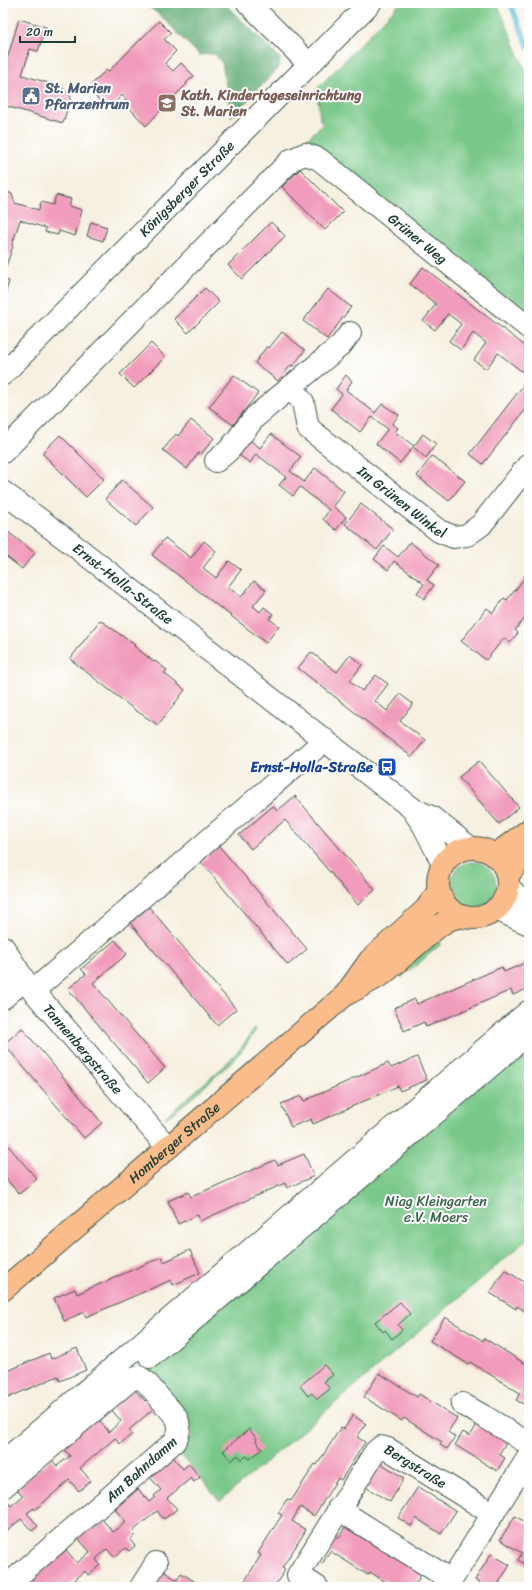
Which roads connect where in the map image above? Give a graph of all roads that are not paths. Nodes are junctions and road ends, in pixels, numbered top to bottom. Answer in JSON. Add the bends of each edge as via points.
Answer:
{"nodes":[{"id":1,"x":248,"y":3,"type":"edge"},
{"id":2,"x":370,"y":3,"type":"edge"},
{"id":3,"x":309,"y":64,"type":"junction"},
{"id":4,"x":529,"y":328,"type":"edge"},
{"id":5,"x":350,"y":333,"type":"dead end"},
{"id":6,"x":3,"y":374,"type":"edge"},
{"id":7,"x":297,"y":394,"type":"junction"},
{"id":8,"x":3,"y":452,"type":"edge"},
{"id":9,"x":216,"y":461,"type":"dead end"},
{"id":10,"x":529,"y":464,"type":"edge"},
{"id":11,"x":3,"y":492,"type":"edge"},
{"id":12,"x":325,"y":740,"type":"junction"},
{"id":13,"x":413,"y":809,"type":"junction"},
{"id":14,"x":529,"y":830,"type":"edge"},
{"id":15,"x":469,"y":847,"type":"junction"},
{"id":16,"x":529,"y":849,"type":"edge"},
{"id":17,"x":495,"y":855,"type":"junction"},
{"id":18,"x":442,"y":864,"type":"junction"},
{"id":19,"x":508,"y":881,"type":"junction"},
{"id":20,"x":438,"y":892,"type":"junction"},
{"id":21,"x":529,"y":906,"type":"edge"},
{"id":22,"x":496,"y":909,"type":"junction"},
{"id":23,"x":460,"y":916,"type":"junction"},
{"id":24,"x":529,"y":924,"type":"edge"},
{"id":25,"x":3,"y":947,"type":"edge"},
{"id":26,"x":28,"y":986,"type":"junction"},
{"id":27,"x":345,"y":995,"type":"junction"},
{"id":28,"x":3,"y":998,"type":"edge"},
{"id":29,"x":529,"y":1011,"type":"edge"},
{"id":30,"x":529,"y":1033,"type":"edge"},
{"id":31,"x":168,"y":1148,"type":"junction"},
{"id":32,"x":3,"y":1290,"type":"edge"},
{"id":33,"x":150,"y":1357,"type":"dead end"},
{"id":34,"x":462,"y":1404,"type":"dead end"},
{"id":35,"x":529,"y":1444,"type":"edge"},
{"id":36,"x":529,"y":1456,"type":"edge"},
{"id":37,"x":3,"y":1462,"type":"edge"},
{"id":38,"x":3,"y":1487,"type":"edge"},
{"id":39,"x":338,"y":1510,"type":"junction"},
{"id":40,"x":493,"y":1514,"type":"junction"},
{"id":41,"x":156,"y":1564,"type":"dead end"},
{"id":42,"x":449,"y":1583,"type":"edge"},
{"id":43,"x":5,"y":1587,"type":"edge"},
{"id":44,"x":141,"y":1587,"type":"edge"},
{"id":45,"x":317,"y":1587,"type":"edge"}],
"edges":[{"from":1,"to":3,"type":"street"},
{"from":2,"to":3,"type":"street","name":"Königsberger Straße"},
{"from":3,"to":6,"type":"street","name":"Königsberger Straße"},
{"from":4,"to":8,"type":"street","name":"Grüner Weg","via":[[319,159],[305,154],[291,160]]},
{"from":5,"to":7,"type":"street"},
{"from":7,"to":9,"type":"street","via":[[255,417],[229,450]]},
{"from":7,"to":10,"type":"street","name":"Im Grünen Winkel","via":[[308,428],[439,531],[454,537],[467,535],[481,525]]},
{"from":11,"to":12,"type":"street","name":"Ernst-Holla-Straße"},
{"from":12,"to":13,"type":"street","name":"Ernst-Holla-Straße"},
{"from":12,"to":26,"type":"street"},
{"from":13,"to":15,"type":"street","name":"Ernst-Holla-Straße","via":[[431,817]]},
{"from":13,"to":18,"type":"street","name":"Ernst-Holla-Straße"},
{"from":14,"to":17,"type":"main road"},
{"from":15,"to":17,"type":"main road","via":[[478,847]]},
{"from":15,"to":18,"type":"main road","via":[[454,853]]},
{"from":16,"to":19,"type":"main road"},
{"from":17,"to":19,"type":"main road","via":[[501,860]]},
{"from":18,"to":20,"type":"main road","via":[[437,882]]},
{"from":19,"to":21,"type":"street","via":[[516,895]]},
{"from":19,"to":22,"type":"main road","via":[[504,899]]},
{"from":20,"to":23,"type":"main road","via":[[444,904]]},
{"from":20,"to":27,"type":"main road","name":"Homberger Straße","via":[[426,909],[370,960]]},
{"from":22,"to":23,"type":"main road","via":[[479,918]]},
{"from":22,"to":24,"type":"street"},
{"from":23,"to":27,"type":"main road","name":"Homberger Straße","via":[[439,926],[383,974]]},
{"from":25,"to":26,"type":"street","name":"Tannenbergstraße"},
{"from":26,"to":28,"type":"street"},
{"from":26,"to":31,"type":"street","name":"Tannenbergstraße"},
{"from":27,"to":31,"type":"main road","name":"Homberger Straße"},
{"from":29,"to":37,"type":"street"},
{"from":30,"to":33,"type":"street"},
{"from":31,"to":32,"type":"main road","name":"Homberger Straße"},
{"from":34,"to":35,"type":"street"},
{"from":36,"to":40,"type":"street"},
{"from":38,"to":43,"type":"street","name":"Am Bahndamm","via":[[130,1380],[139,1377],[146,1382],[177,1418],[180,1426],[179,1435],[174,1442]]},
{"from":39,"to":40,"type":"street","name":"Bergstraße","via":[[375,1452],[381,1447]]},
{"from":39,"to":42,"type":"street"},
{"from":39,"to":45,"type":"street","name":"Bergstraße","via":[[298,1575]]},
{"from":40,"to":42,"type":"street"},
{"from":41,"to":44,"type":"street"}]}
